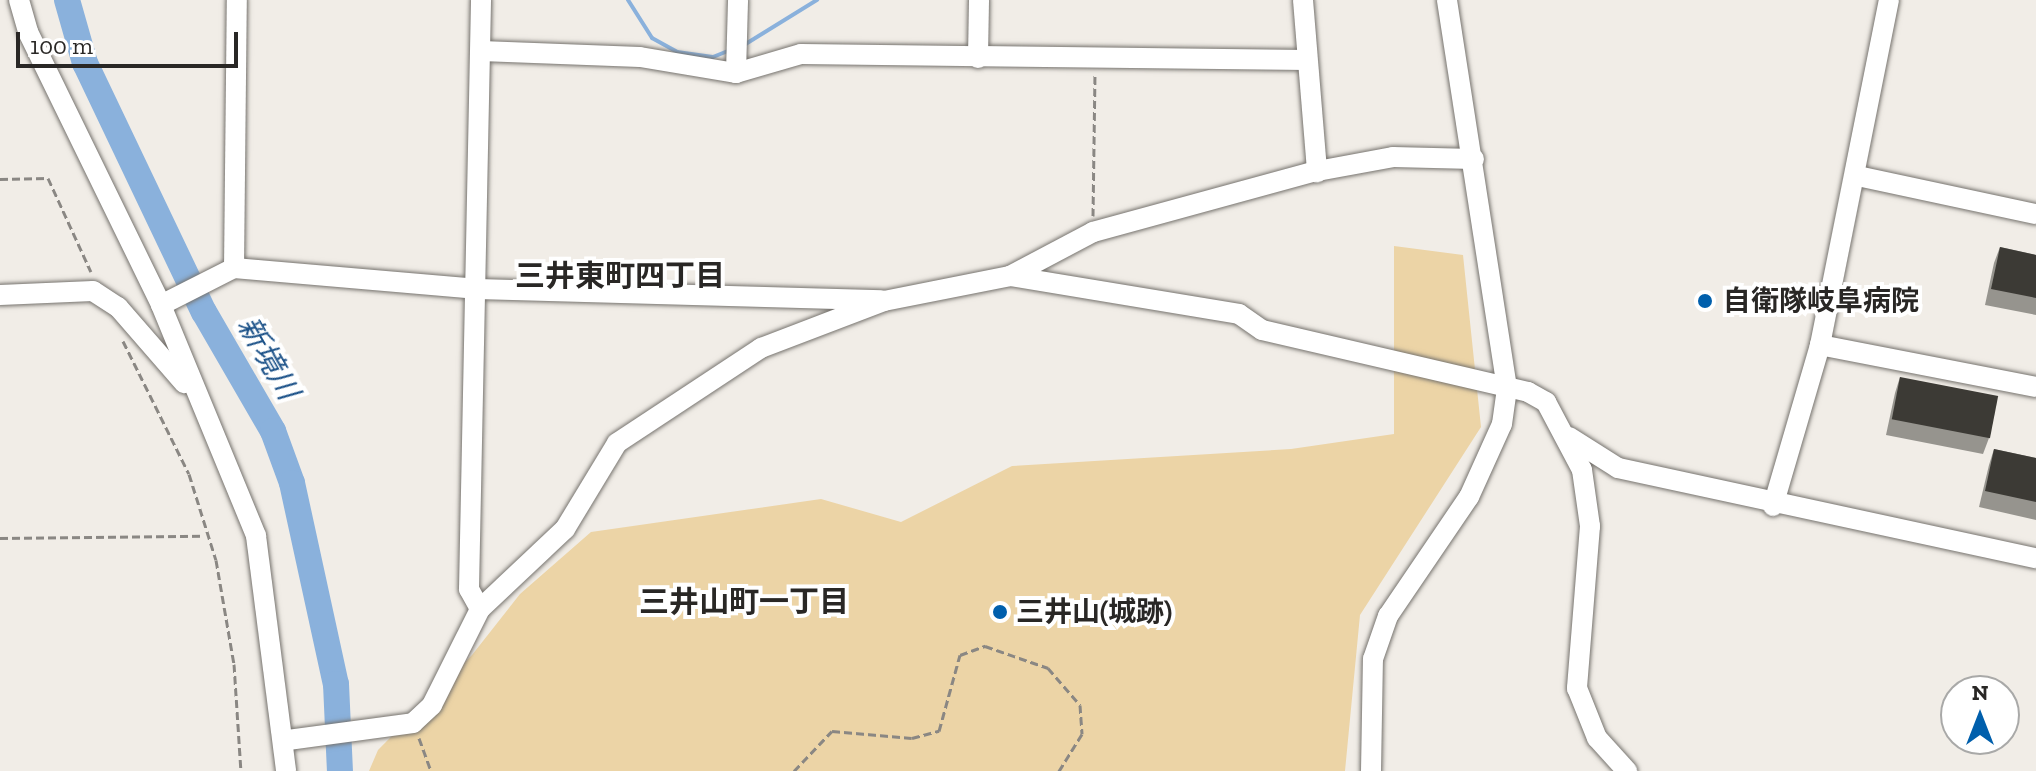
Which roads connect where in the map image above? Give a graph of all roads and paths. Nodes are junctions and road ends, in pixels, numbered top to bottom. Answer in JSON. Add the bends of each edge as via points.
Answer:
{"nodes":[{"id":1,"x":19,"y":0,"type":"edge"},
{"id":2,"x":237,"y":0,"type":"edge"},
{"id":3,"x":481,"y":0,"type":"edge"},
{"id":4,"x":738,"y":0,"type":"edge"},
{"id":5,"x":979,"y":0,"type":"edge"},
{"id":6,"x":1303,"y":0,"type":"edge"},
{"id":7,"x":1447,"y":0,"type":"edge"},
{"id":8,"x":1889,"y":0,"type":"edge"},
{"id":9,"x":481,"y":51,"type":"junction"},
{"id":10,"x":978,"y":58,"type":"junction"},
{"id":11,"x":1095,"y":59,"type":"junction"},
{"id":12,"x":1306,"y":60,"type":"junction"},
{"id":13,"x":736,"y":73,"type":"junction"},
{"id":14,"x":1474,"y":159,"type":"junction"},
{"id":15,"x":1317,"y":172,"type":"junction"},
{"id":16,"x":1858,"y":176,"type":"junction"},
{"id":17,"x":0,"y":179,"type":"edge"},
{"id":18,"x":2036,"y":214,"type":"edge"},
{"id":19,"x":1093,"y":232,"type":"junction"},
{"id":20,"x":230,"y":270,"type":"junction"},
{"id":21,"x":1010,"y":276,"type":"junction"},
{"id":22,"x":478,"y":289,"type":"junction"},
{"id":23,"x":0,"y":295,"type":"edge"},
{"id":24,"x":102,"y":298,"type":"junction"},
{"id":25,"x":884,"y":301,"type":"junction"},
{"id":26,"x":165,"y":302,"type":"junction"},
{"id":27,"x":122,"y":339,"type":"dead end"},
{"id":28,"x":1820,"y":345,"type":"junction"},
{"id":29,"x":2036,"y":387,"type":"edge"},
{"id":30,"x":1507,"y":388,"type":"junction"},
{"id":31,"x":194,"y":396,"type":"junction"},
{"id":32,"x":1569,"y":437,"type":"junction"},
{"id":33,"x":1773,"y":506,"type":"junction"},
{"id":34,"x":204,"y":536,"type":"junction"},
{"id":35,"x":0,"y":538,"type":"edge"},
{"id":36,"x":2036,"y":558,"type":"edge"},
{"id":37,"x":480,"y":609,"type":"junction"},
{"id":38,"x":413,"y":723,"type":"junction"},
{"id":39,"x":294,"y":739,"type":"junction"},
{"id":40,"x":241,"y":771,"type":"edge"},
{"id":41,"x":286,"y":771,"type":"edge"},
{"id":42,"x":431,"y":771,"type":"edge"},
{"id":43,"x":794,"y":771,"type":"edge"},
{"id":44,"x":1059,"y":771,"type":"edge"},
{"id":45,"x":1371,"y":771,"type":"edge"},
{"id":46,"x":1627,"y":771,"type":"edge"}],
"edges":[{"from":1,"to":26,"type":"street","via":[[28,32]]},
{"from":2,"to":20,"type":"street"},
{"from":3,"to":9,"type":"street"},
{"from":4,"to":13,"type":"street"},
{"from":5,"to":10,"type":"street"},
{"from":6,"to":12,"type":"street"},
{"from":7,"to":14,"type":"street"},
{"from":8,"to":16,"type":"street"},
{"from":9,"to":13,"type":"street","via":[[640,57]]},
{"from":9,"to":22,"type":"street"},
{"from":10,"to":11,"type":"street"},
{"from":10,"to":13,"type":"street","via":[[801,54]]},
{"from":11,"to":12,"type":"street"},
{"from":11,"to":19,"type":"path"},
{"from":12,"to":15,"type":"street"},
{"from":14,"to":15,"type":"street","via":[[1393,157]]},
{"from":14,"to":30,"type":"street"},
{"from":15,"to":19,"type":"street"},
{"from":16,"to":18,"type":"street"},
{"from":16,"to":28,"type":"street"},
{"from":17,"to":24,"type":"path","via":[[48,178]]},
{"from":19,"to":21,"type":"street"},
{"from":20,"to":22,"type":"street"},
{"from":20,"to":26,"type":"street"},
{"from":21,"to":25,"type":"street"},
{"from":21,"to":30,"type":"street","via":[[1239,314],[1262,330]]},
{"from":22,"to":25,"type":"street"},
{"from":22,"to":37,"type":"street","via":[[469,589]]},
{"from":23,"to":24,"type":"street","via":[[93,291]]},
{"from":24,"to":31,"type":"street","via":[[118,307]]},
{"from":25,"to":37,"type":"street","via":[[761,348],[651,417],[617,443],[565,529]]},
{"from":26,"to":31,"type":"street"},
{"from":27,"to":34,"type":"path","via":[[189,474]]},
{"from":28,"to":29,"type":"street"},
{"from":28,"to":33,"type":"street"},
{"from":30,"to":32,"type":"street","via":[[1546,402]]},
{"from":30,"to":45,"type":"street","via":[[1502,424],[1469,497],[1388,616],[1373,659]]},
{"from":31,"to":39,"type":"street","via":[[256,536]]},
{"from":32,"to":33,"type":"street","via":[[1618,468]]},
{"from":32,"to":46,"type":"street","via":[[1590,526],[1577,688],[1597,738]]},
{"from":33,"to":36,"type":"street"},
{"from":34,"to":35,"type":"path"},
{"from":34,"to":40,"type":"path","via":[[216,560],[234,664]]},
{"from":37,"to":38,"type":"street","via":[[432,705]]},
{"from":38,"to":39,"type":"street"},
{"from":38,"to":42,"type":"path"},
{"from":39,"to":41,"type":"street"},
{"from":43,"to":44,"type":"path","via":[[832,731],[912,738],[939,731],[960,655],[985,646],[1048,668],[1080,705],[1082,734]]}]}
